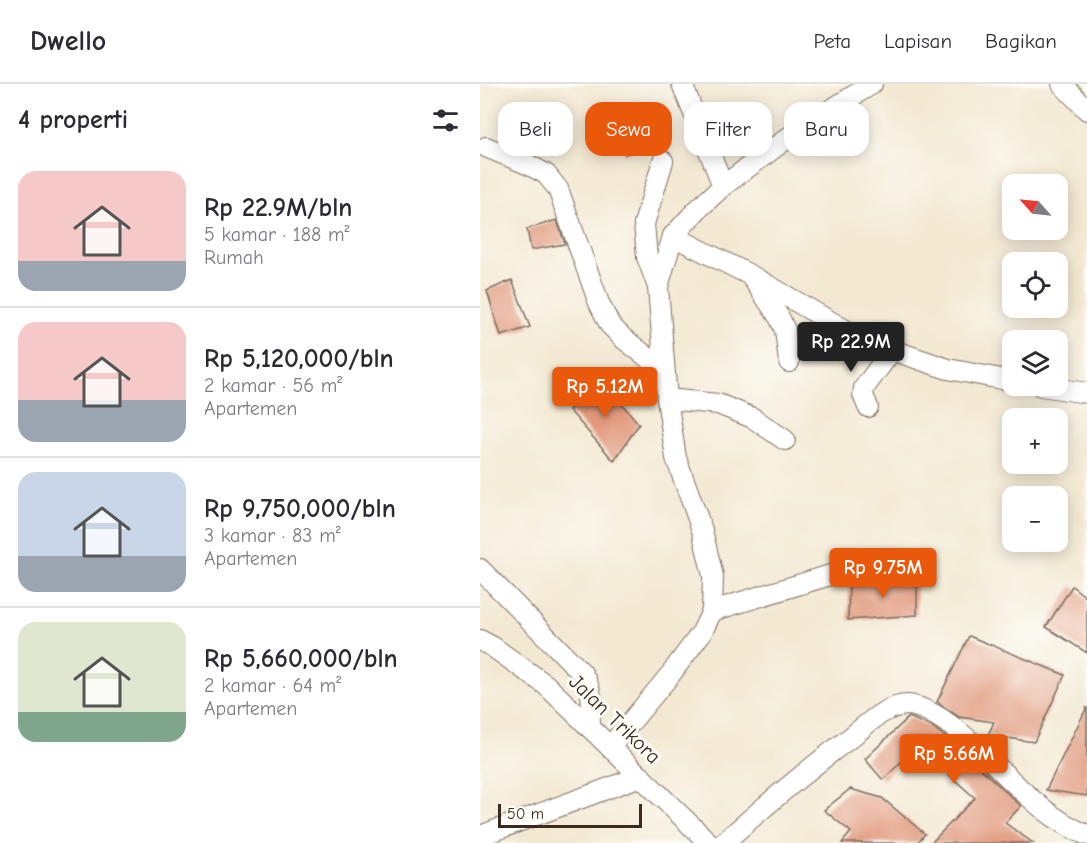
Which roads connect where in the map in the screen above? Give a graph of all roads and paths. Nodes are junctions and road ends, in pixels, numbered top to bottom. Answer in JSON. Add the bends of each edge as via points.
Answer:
{"nodes":[{"id":1,"x":682,"y":84,"type":"edge"},
{"id":2,"x":872,"y":84,"type":"edge"},
{"id":3,"x":1062,"y":84,"type":"edge"},
{"id":4,"x":1087,"y":110,"type":"edge"},
{"id":5,"x":486,"y":147,"type":"dead end"},
{"id":6,"x":663,"y":161,"type":"dead end"},
{"id":7,"x":723,"y":186,"type":"junction"},
{"id":8,"x":673,"y":236,"type":"junction"},
{"id":9,"x":750,"y":275,"type":"junction"},
{"id":10,"x":658,"y":287,"type":"junction"},
{"id":11,"x":892,"y":350,"type":"junction"},
{"id":12,"x":789,"y":362,"type":"dead end"},
{"id":13,"x":664,"y":370,"type":"junction"},
{"id":14,"x":1002,"y":379,"type":"edge"},
{"id":15,"x":1068,"y":390,"type":"edge"},
{"id":16,"x":1087,"y":393,"type":"edge"},
{"id":17,"x":667,"y":399,"type":"junction"},
{"id":18,"x":868,"y":407,"type":"dead end"},
{"id":19,"x":785,"y":440,"type":"dead end"},
{"id":20,"x":480,"y":569,"type":"edge"},
{"id":21,"x":850,"y":569,"type":"dead end"},
{"id":22,"x":712,"y":611,"type":"junction"},
{"id":23,"x":480,"y":640,"type":"edge"},
{"id":24,"x":589,"y":727,"type":"junction"},
{"id":25,"x":610,"y":747,"type":"junction"},
{"id":26,"x":641,"y":776,"type":"junction"},
{"id":27,"x":484,"y":834,"type":"edge"},
{"id":28,"x":1087,"y":834,"type":"edge"},
{"id":29,"x":709,"y":843,"type":"edge"},
{"id":30,"x":723,"y":843,"type":"edge"}],
"edges":[{"from":1,"to":7,"type":"street"},
{"from":2,"to":7,"type":"street","via":[[797,131]]},
{"from":3,"to":4,"type":"street"},
{"from":5,"to":13,"type":"street","via":[[546,174],[558,189],[610,325]]},
{"from":6,"to":10,"type":"street","via":[[644,224],[647,257]]},
{"from":7,"to":8,"type":"street"},
{"from":8,"to":9,"type":"street"},
{"from":8,"to":10,"type":"street"},
{"from":9,"to":11,"type":"street","via":[[854,335]]},
{"from":9,"to":12,"type":"street","via":[[785,330]]},
{"from":10,"to":13,"type":"street"},
{"from":11,"to":14,"type":"street","via":[[948,369]]},
{"from":11,"to":18,"type":"street","via":[[864,388]]},
{"from":13,"to":17,"type":"street"},
{"from":15,"to":16,"type":"street"},
{"from":17,"to":19,"type":"street","via":[[717,404],[753,418]]},
{"from":17,"to":22,"type":"street","via":[[675,458],[702,530],[713,576]]},
{"from":20,"to":24,"type":"street","via":[[582,673],[591,688]]},
{"from":21,"to":22,"type":"street"},
{"from":22,"to":25,"type":"street","via":[[683,658]]},
{"from":23,"to":24,"type":"street","name":"Jalan Trikora","via":[[546,685]]},
{"from":24,"to":25,"type":"street","name":"Jalan Trikora"},
{"from":25,"to":26,"type":"street","name":"Jalan Trikora"},
{"from":26,"to":27,"type":"street"},
{"from":26,"to":29,"type":"street","name":"Jalan Trikora"},
{"from":28,"to":30,"type":"street","via":[[1045,812],[974,744],[940,719],[908,705],[883,712]]}]}
